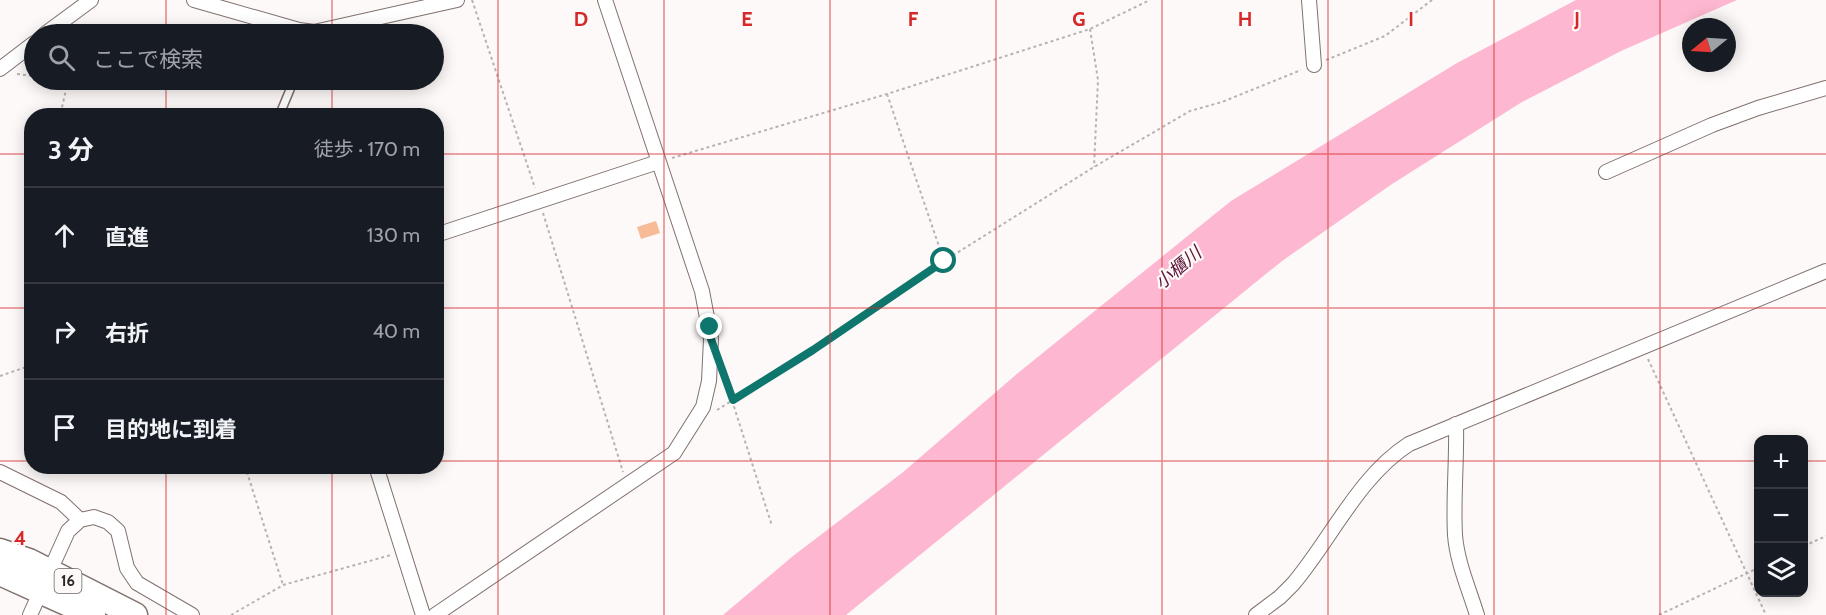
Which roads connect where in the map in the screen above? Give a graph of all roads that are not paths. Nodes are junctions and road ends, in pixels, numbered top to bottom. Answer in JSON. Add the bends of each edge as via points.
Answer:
{"nodes":[{"id":1,"x":91,"y":0,"type":"edge"},
{"id":2,"x":194,"y":0,"type":"edge"},
{"id":3,"x":457,"y":0,"type":"edge"},
{"id":4,"x":605,"y":0,"type":"edge"},
{"id":5,"x":1309,"y":0,"type":"edge"},
{"id":6,"x":59,"y":24,"type":"edge"},
{"id":7,"x":278,"y":24,"type":"edge"},
{"id":8,"x":368,"y":24,"type":"edge"},
{"id":9,"x":24,"y":51,"type":"edge"},
{"id":10,"x":1314,"y":65,"type":"road end"},
{"id":11,"x":0,"y":69,"type":"edge"},
{"id":12,"x":1826,"y":88,"type":"edge"},
{"id":13,"x":290,"y":90,"type":"edge"},
{"id":14,"x":282,"y":108,"type":"edge"},
{"id":15,"x":658,"y":162,"type":"junction"},
{"id":16,"x":1606,"y":172,"type":"dead end"},
{"id":17,"x":444,"y":232,"type":"edge"},
{"id":18,"x":1826,"y":271,"type":"edge"},
{"id":19,"x":1456,"y":424,"type":"junction"},
{"id":20,"x":0,"y":472,"type":"edge"},
{"id":21,"x":379,"y":474,"type":"edge"},
{"id":22,"x":80,"y":520,"type":"junction"},
{"id":23,"x":0,"y":550,"type":"edge"},
{"id":24,"x":0,"y":573,"type":"edge"},
{"id":25,"x":45,"y":581,"type":"junction"},
{"id":26,"x":30,"y":615,"type":"edge"},
{"id":27,"x":93,"y":615,"type":"edge"},
{"id":28,"x":135,"y":615,"type":"edge"},
{"id":29,"x":192,"y":615,"type":"edge"},
{"id":30,"x":423,"y":615,"type":"edge"},
{"id":31,"x":435,"y":615,"type":"edge"},
{"id":32,"x":1256,"y":615,"type":"edge"},
{"id":33,"x":1477,"y":615,"type":"edge"}],
"edges":[{"from":1,"to":6,"type":"street"},
{"from":2,"to":7,"type":"street"},
{"from":3,"to":8,"type":"street"},
{"from":4,"to":15,"type":"street"},
{"from":5,"to":10,"type":"street"},
{"from":9,"to":11,"type":"street"},
{"from":12,"to":16,"type":"street","via":[[1712,125]]},
{"from":13,"to":14,"type":"lane"},
{"from":15,"to":17,"type":"street"},
{"from":15,"to":31,"type":"street","via":[[702,291],[711,339],[711,369],[703,407],[674,453]]},
{"from":18,"to":19,"type":"street"},
{"from":19,"to":32,"type":"street","via":[[1409,444],[1389,460],[1293,584]]},
{"from":19,"to":33,"type":"street","via":[[1455,536]]},
{"from":20,"to":22,"type":"street","via":[[61,502]]},
{"from":21,"to":30,"type":"street"},
{"from":22,"to":25,"type":"street","via":[[68,531]]},
{"from":22,"to":29,"type":"street","via":[[94,517],[108,522],[118,531],[127,568],[137,582]]},
{"from":23,"to":25,"type":"highway","number":"16","via":[[30,561]]},
{"from":24,"to":25,"type":"highway","number":"16"},
{"from":25,"to":26,"type":"street"},
{"from":25,"to":27,"type":"highway","number":"16"},
{"from":25,"to":28,"type":"highway","number":"16"}]}
